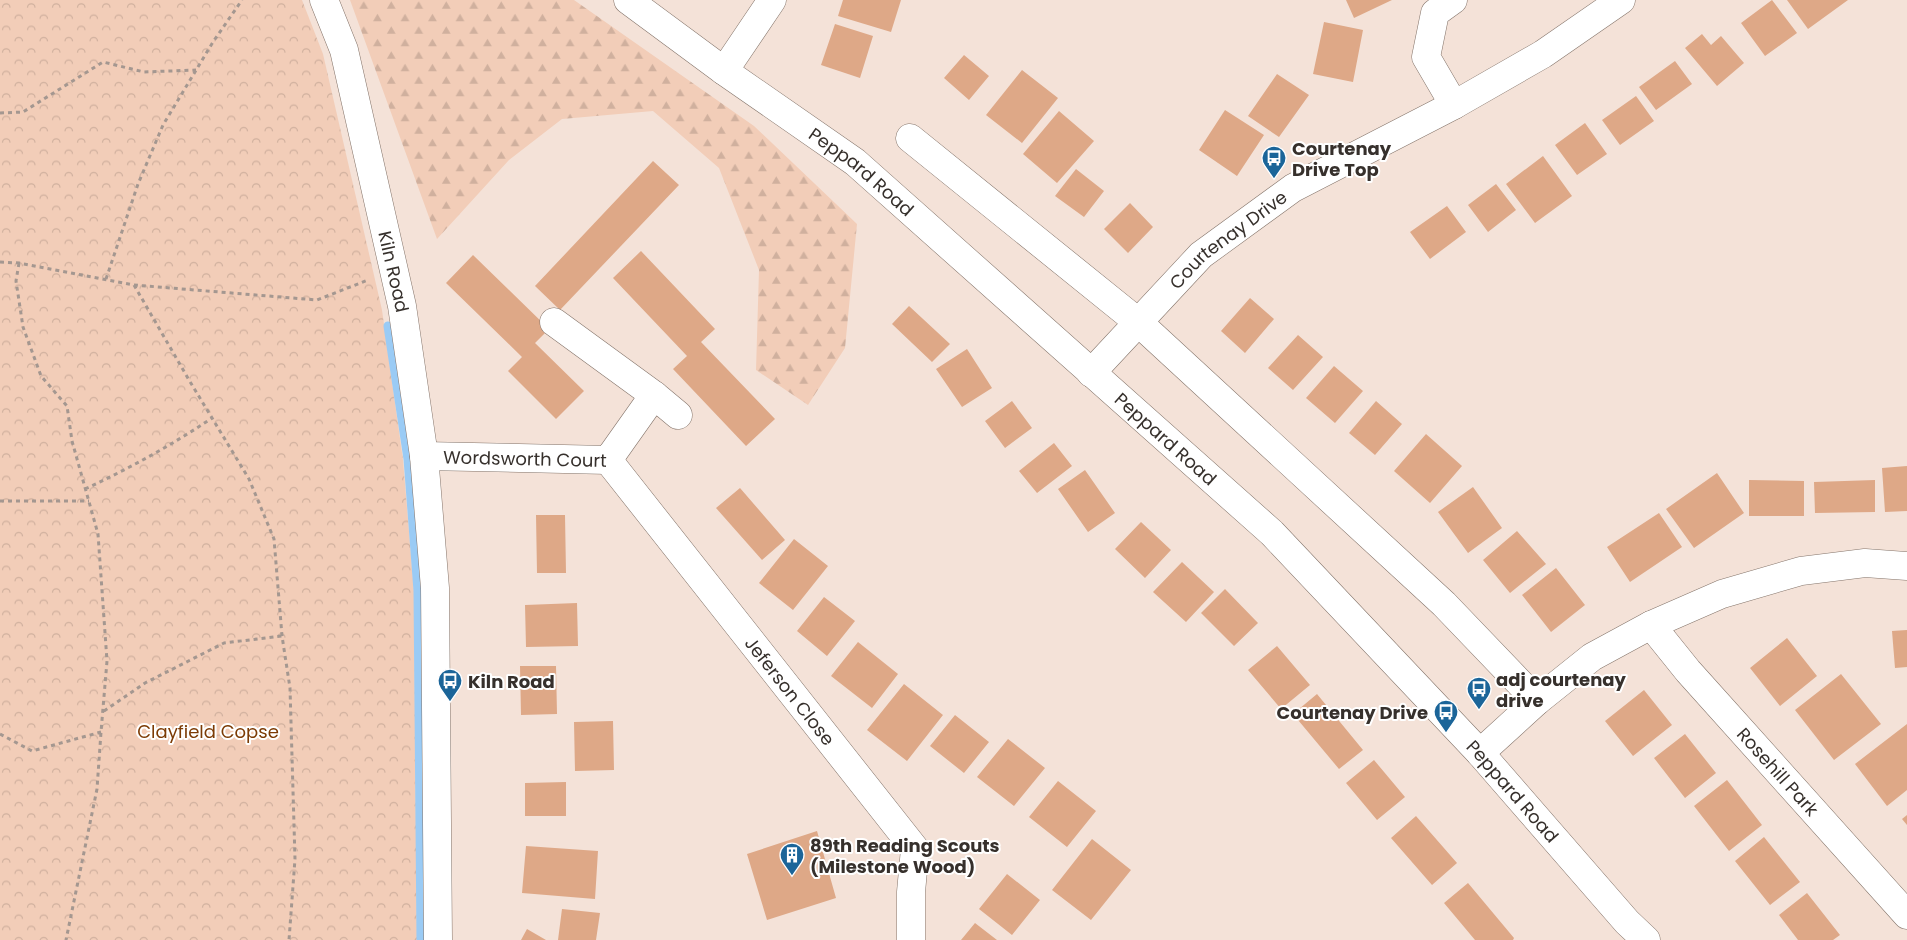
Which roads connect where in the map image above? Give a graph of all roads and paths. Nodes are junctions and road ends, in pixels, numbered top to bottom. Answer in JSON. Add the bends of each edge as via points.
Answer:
{"nodes":[{"id":1,"x":242,"y":0,"type":"edge"},
{"id":2,"x":324,"y":0,"type":"edge"},
{"id":3,"x":628,"y":0,"type":"edge"},
{"id":4,"x":772,"y":0,"type":"edge"},
{"id":5,"x":1453,"y":0,"type":"edge"},
{"id":6,"x":1621,"y":0,"type":"edge"},
{"id":7,"x":196,"y":70,"type":"junction"},
{"id":8,"x":724,"y":71,"type":"junction"},
{"id":9,"x":1454,"y":105,"type":"junction"},
{"id":10,"x":0,"y":114,"type":"edge"},
{"id":11,"x":910,"y":138,"type":"dead end"},
{"id":12,"x":0,"y":262,"type":"edge"},
{"id":13,"x":19,"y":263,"type":"junction"},
{"id":14,"x":394,"y":270,"type":"junction"},
{"id":15,"x":106,"y":279,"type":"junction"},
{"id":16,"x":134,"y":285,"type":"junction"},
{"id":17,"x":554,"y":322,"type":"dead end"},
{"id":18,"x":1138,"y":322,"type":"junction"},
{"id":19,"x":1091,"y":373,"type":"junction"},
{"id":20,"x":654,"y":395,"type":"junction"},
{"id":21,"x":678,"y":415,"type":"dead end"},
{"id":22,"x":212,"y":418,"type":"junction"},
{"id":23,"x":424,"y":456,"type":"junction"},
{"id":24,"x":608,"y":460,"type":"junction"},
{"id":25,"x":85,"y":489,"type":"junction"},
{"id":26,"x":0,"y":501,"type":"edge"},
{"id":27,"x":89,"y":501,"type":"junction"},
{"id":28,"x":1907,"y":566,"type":"edge"},
{"id":29,"x":1651,"y":625,"type":"junction"},
{"id":30,"x":282,"y":636,"type":"junction"},
{"id":31,"x":1537,"y":701,"type":"junction"},
{"id":32,"x":103,"y":711,"type":"junction"},
{"id":33,"x":101,"y":732,"type":"junction"},
{"id":34,"x":0,"y":734,"type":"edge"},
{"id":35,"x":1480,"y":753,"type":"junction"},
{"id":36,"x":1907,"y":916,"type":"edge"},
{"id":37,"x":66,"y":940,"type":"edge"},
{"id":38,"x":289,"y":940,"type":"edge"},
{"id":39,"x":438,"y":940,"type":"edge"},
{"id":40,"x":911,"y":940,"type":"edge"},
{"id":41,"x":1646,"y":940,"type":"edge"}],
"edges":[{"from":1,"to":7,"type":"path"},
{"from":2,"to":14,"type":"street","name":"Kiln Road","via":[[344,50]]},
{"from":3,"to":8,"type":"street","name":"Peppard Road"},
{"from":4,"to":8,"type":"street"},
{"from":5,"to":9,"type":"street","via":[[1435,13],[1426,57]]},
{"from":6,"to":9,"type":"street","name":"Courtenay Drive","via":[[1543,54]]},
{"from":7,"to":10,"type":"path","via":[[144,72],[103,62],[23,112]]},
{"from":7,"to":15,"type":"path","via":[[163,125],[138,184]]},
{"from":8,"to":19,"type":"street","name":"Peppard Road","via":[[855,162]]},
{"from":9,"to":18,"type":"street","name":"Courtenay Drive","via":[[1293,188],[1201,255]]},
{"from":11,"to":18,"type":"street"},
{"from":12,"to":13,"type":"path"},
{"from":13,"to":15,"type":"path"},
{"from":13,"to":25,"type":"path","via":[[16,282],[23,327],[41,376],[67,406],[72,441]]},
{"from":14,"to":16,"type":"path","via":[[318,300]]},
{"from":14,"to":23,"type":"street","name":"Kiln Road"},
{"from":15,"to":16,"type":"path"},
{"from":16,"to":22,"type":"path"},
{"from":17,"to":20,"type":"street"},
{"from":18,"to":19,"type":"street","name":"Courtenay Drive"},
{"from":18,"to":31,"type":"street","via":[[1444,604]]},
{"from":19,"to":35,"type":"street","name":"Peppard Road","via":[[1272,533]]},
{"from":20,"to":21,"type":"street"},
{"from":20,"to":24,"type":"street","name":"Wordsworth Court"},
{"from":22,"to":25,"type":"path","via":[[135,466]]},
{"from":22,"to":30,"type":"path","via":[[249,478],[274,539]]},
{"from":23,"to":24,"type":"street","name":"Wordsworth Court"},
{"from":23,"to":39,"type":"street","name":"Kiln Road","via":[[435,588]]},
{"from":24,"to":40,"type":"street","name":"Jeferson Close","via":[[915,849],[910,892]]},
{"from":25,"to":27,"type":"path"},
{"from":26,"to":27,"type":"path"},
{"from":27,"to":32,"type":"path","via":[[98,534],[107,662]]},
{"from":28,"to":29,"type":"street","via":[[1865,563],[1801,571],[1722,594]]},
{"from":29,"to":31,"type":"street","via":[[1592,657]]},
{"from":29,"to":36,"type":"street","name":"Rosehill Park","via":[[1688,671]]},
{"from":30,"to":32,"type":"path","via":[[224,644],[145,683]]},
{"from":30,"to":38,"type":"path","via":[[290,688],[295,859]]},
{"from":31,"to":35,"type":"street"},
{"from":32,"to":33,"type":"path"},
{"from":33,"to":34,"type":"path","via":[[32,751]]},
{"from":33,"to":37,"type":"path","via":[[97,789]]},
{"from":35,"to":41,"type":"street","name":"Peppard Road"}]}
